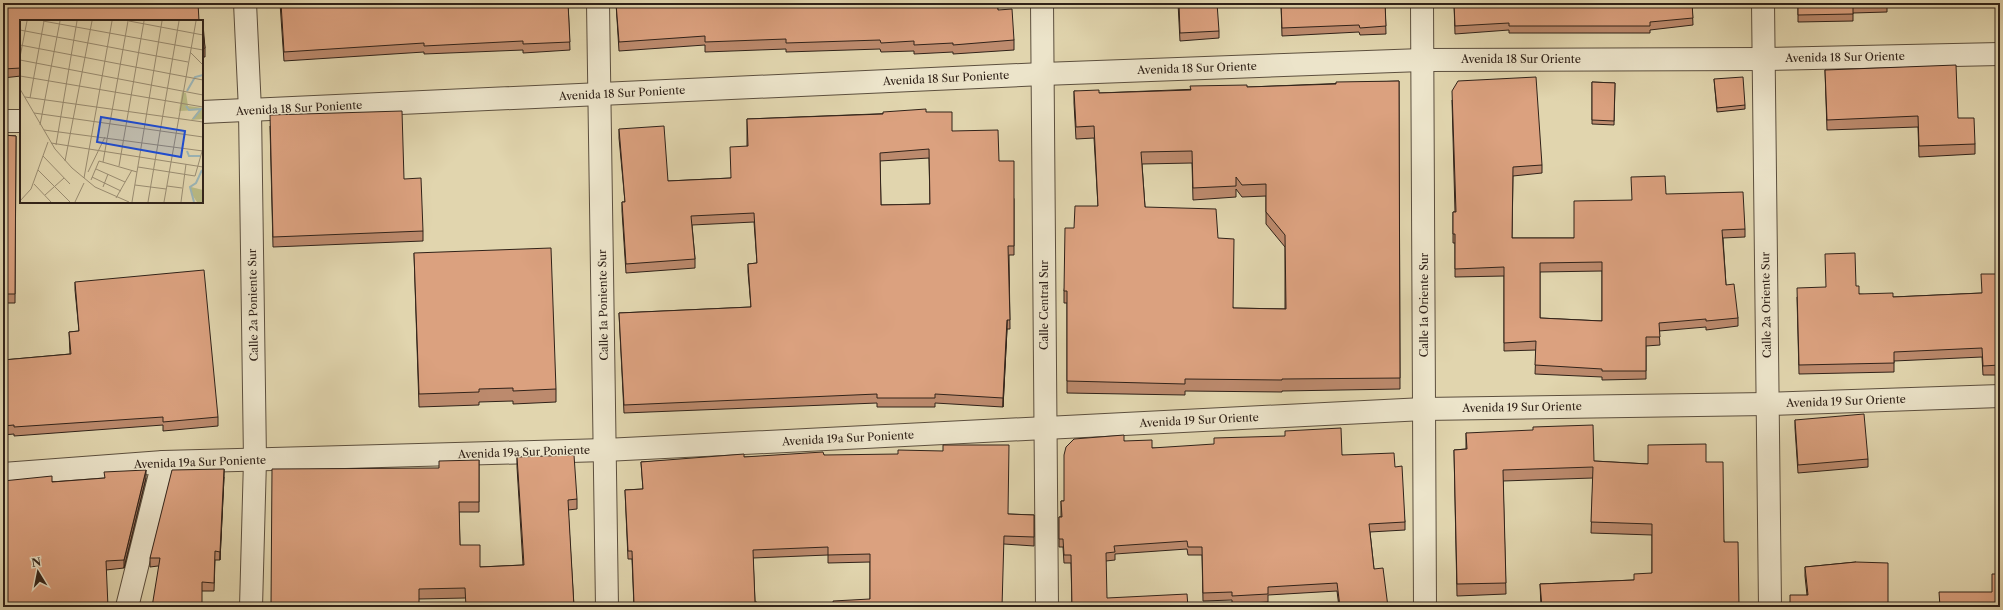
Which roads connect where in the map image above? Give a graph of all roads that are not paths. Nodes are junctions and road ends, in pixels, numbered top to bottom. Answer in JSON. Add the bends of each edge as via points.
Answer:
{"nodes":[{"id":1,"x":245,"y":3,"type":"edge"},
{"id":2,"x":598,"y":3,"type":"edge"},
{"id":3,"x":1042,"y":3,"type":"edge"},
{"id":4,"x":1422,"y":3,"type":"edge"},
{"id":5,"x":1763,"y":3,"type":"edge"},
{"id":6,"x":2000,"y":54,"type":"edge"},
{"id":7,"x":1764,"y":59,"type":"junction"},
{"id":8,"x":1422,"y":60,"type":"junction"},
{"id":9,"x":1043,"y":74,"type":"junction"},
{"id":10,"x":600,"y":94,"type":"junction"},
{"id":11,"x":250,"y":110,"type":"junction"},
{"id":12,"x":203,"y":112,"type":"edge"},
{"id":13,"x":20,"y":121,"type":"edge"},
{"id":14,"x":3,"y":122,"type":"edge"},
{"id":15,"x":2000,"y":396,"type":"edge"},
{"id":16,"x":1767,"y":404,"type":"junction"},
{"id":17,"x":1424,"y":409,"type":"junction"},
{"id":18,"x":1045,"y":428,"type":"junction"},
{"id":19,"x":605,"y":450,"type":"junction"},
{"id":20,"x":255,"y":460,"type":"junction"},
{"id":21,"x":164,"y":462,"type":"junction"},
{"id":22,"x":3,"y":474,"type":"edge"},
{"id":23,"x":127,"y":607,"type":"edge"},
{"id":24,"x":251,"y":607,"type":"edge"},
{"id":25,"x":607,"y":607,"type":"edge"},
{"id":26,"x":1047,"y":607,"type":"edge"},
{"id":27,"x":1425,"y":607,"type":"edge"},
{"id":28,"x":1770,"y":607,"type":"edge"}],
"edges":[{"from":1,"to":11,"type":"street","name":"Calle 2a Poniente Sur"},
{"from":2,"to":10,"type":"street","name":"Calle 1a Poniente Sur"},
{"from":3,"to":9,"type":"street","name":"Calle Central Sur"},
{"from":4,"to":8,"type":"street","name":"Calle 1a Oriente Sur"},
{"from":5,"to":7,"type":"street","name":"Calle 2a Oriente Sur"},
{"from":6,"to":7,"type":"street","name":"Avenida 18 Sur Oriente"},
{"from":7,"to":8,"type":"street","name":"Avenida 18 Sur Oriente"},
{"from":7,"to":16,"type":"street","name":"Calle 2a Oriente Sur"},
{"from":8,"to":9,"type":"street","name":"Avenida 18 Sur Oriente"},
{"from":8,"to":17,"type":"street","name":"Calle 1a Oriente Sur"},
{"from":9,"to":10,"type":"street","name":"Avenida 18 Sur Poniente"},
{"from":9,"to":18,"type":"street","name":"Calle Central Sur"},
{"from":10,"to":11,"type":"street","name":"Avenida 18 Sur Poniente"},
{"from":10,"to":19,"type":"street","name":"Calle 1a Poniente Sur"},
{"from":11,"to":12,"type":"street","name":"Avenida 18 Sur Poniente"},
{"from":11,"to":20,"type":"street","name":"Calle 2a Poniente Sur"},
{"from":13,"to":14,"type":"street"},
{"from":15,"to":16,"type":"street","name":"Avenida 19 Sur Oriente"},
{"from":16,"to":17,"type":"street","name":"Avenida 19 Sur Oriente"},
{"from":16,"to":28,"type":"street","name":"Calle 2a Oriente Sur"},
{"from":17,"to":18,"type":"street","name":"Avenida 19 Sur Oriente"},
{"from":17,"to":27,"type":"street","name":"Calle 1a Oriente Sur"},
{"from":18,"to":19,"type":"street","name":"Avenida 19a Sur Poniente"},
{"from":18,"to":26,"type":"street","name":"Calle Central Sur"},
{"from":19,"to":20,"type":"street","name":"Avenida 19a Sur Poniente"},
{"from":19,"to":25,"type":"street","name":"Calle 1a Poniente Sur"},
{"from":20,"to":21,"type":"street","name":"Avenida 19a Sur Poniente"},
{"from":20,"to":24,"type":"street","name":"Calle 2a Poniente Sur"},
{"from":21,"to":22,"type":"street","name":"Avenida 19a Sur Poniente"},
{"from":21,"to":23,"type":"street"}]}
